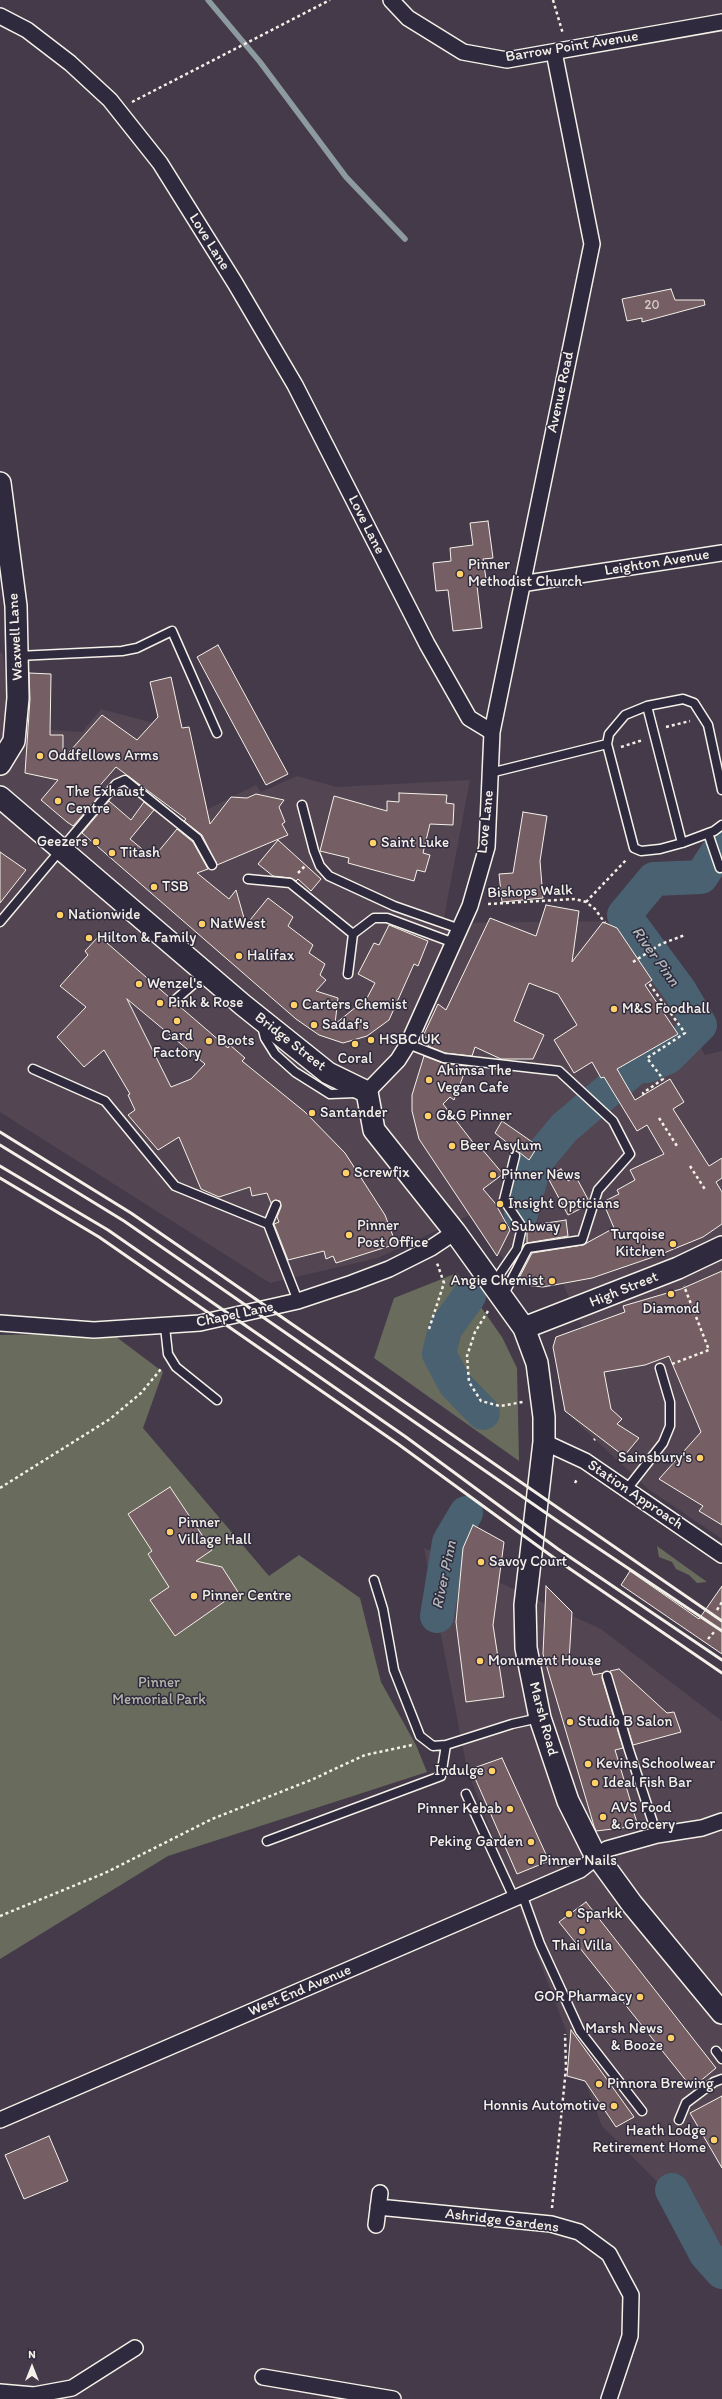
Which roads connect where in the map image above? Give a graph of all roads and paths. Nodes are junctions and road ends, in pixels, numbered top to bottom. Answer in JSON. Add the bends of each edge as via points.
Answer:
{"nodes":[{"id":1,"x":330,"y":0,"type":"edge"},
{"id":2,"x":391,"y":0,"type":"edge"},
{"id":3,"x":553,"y":0,"type":"edge"},
{"id":4,"x":0,"y":16,"type":"edge"},
{"id":5,"x":722,"y":22,"type":"edge"},
{"id":6,"x":561,"y":51,"type":"junction"},
{"id":7,"x":118,"y":109,"type":"junction"},
{"id":8,"x":0,"y":483,"type":"edge"},
{"id":9,"x":722,"y":553,"type":"edge"},
{"id":10,"x":521,"y":584,"type":"junction"},
{"id":11,"x":18,"y":656,"type":"junction"},
{"id":12,"x":647,"y":706,"type":"junction"},
{"id":13,"x":492,"y":732,"type":"junction"},
{"id":14,"x":217,"y":733,"type":"dead end"},
{"id":15,"x":607,"y":744,"type":"junction"},
{"id":16,"x":0,"y":764,"type":"edge"},
{"id":17,"x":490,"y":773,"type":"junction"},
{"id":18,"x":722,"y":790,"type":"edge"},
{"id":19,"x":0,"y":797,"type":"edge"},
{"id":20,"x":302,"y":805,"type":"dead end"},
{"id":21,"x":722,"y":825,"type":"edge"},
{"id":22,"x":708,"y":832,"type":"junction"},
{"id":23,"x":682,"y":843,"type":"junction"},
{"id":24,"x":636,"y":849,"type":"junction"},
{"id":25,"x":60,"y":850,"type":"junction"},
{"id":26,"x":311,"y":859,"type":"dead end"},
{"id":27,"x":212,"y":865,"type":"dead end"},
{"id":28,"x":720,"y":868,"type":"dead end"},
{"id":29,"x":248,"y":879,"type":"dead end"},
{"id":30,"x":290,"y":883,"type":"junction"},
{"id":31,"x":586,"y":902,"type":"junction"},
{"id":32,"x":470,"y":906,"type":"junction"},
{"id":33,"x":0,"y":922,"type":"edge"},
{"id":34,"x":605,"y":923,"type":"dead end"},
{"id":35,"x":460,"y":929,"type":"junction"},
{"id":36,"x":353,"y":934,"type":"junction"},
{"id":37,"x":685,"y":935,"type":"dead end"},
{"id":38,"x":454,"y":944,"type":"junction"},
{"id":39,"x":632,"y":962,"type":"dead end"},
{"id":40,"x":206,"y":974,"type":"junction"},
{"id":41,"x":348,"y":974,"type":"dead end"},
{"id":42,"x":648,"y":982,"type":"dead end"},
{"id":43,"x":174,"y":1001,"type":"dead end"},
{"id":44,"x":408,"y":1044,"type":"junction"},
{"id":45,"x":33,"y":1069,"type":"dead end"},
{"id":46,"x":367,"y":1092,"type":"junction"},
{"id":47,"x":644,"y":1095,"type":"dead end"},
{"id":48,"x":659,"y":1118,"type":"dead end"},
{"id":49,"x":677,"y":1146,"type":"dead end"},
{"id":50,"x":515,"y":1156,"type":"dead end"},
{"id":51,"x":690,"y":1166,"type":"dead end"},
{"id":52,"x":706,"y":1191,"type":"dead end"},
{"id":53,"x":276,"y":1205,"type":"dead end"},
{"id":54,"x":268,"y":1224,"type":"junction"},
{"id":55,"x":455,"y":1232,"type":"junction"},
{"id":56,"x":722,"y":1247,"type":"edge"},
{"id":57,"x":431,"y":1248,"type":"junction"},
{"id":58,"x":678,"y":1268,"type":"junction"},
{"id":59,"x":498,"y":1292,"type":"junction"},
{"id":60,"x":298,"y":1301,"type":"junction"},
{"id":61,"x":0,"y":1323,"type":"edge"},
{"id":62,"x":165,"y":1327,"type":"junction"},
{"id":63,"x":524,"y":1328,"type":"junction"},
{"id":64,"x":430,"y":1329,"type":"dead end"},
{"id":65,"x":170,"y":1357,"type":"junction"},
{"id":66,"x":660,"y":1368,"type":"joint"},
{"id":67,"x":543,"y":1399,"type":"junction"},
{"id":68,"x":217,"y":1400,"type":"dead end"},
{"id":69,"x":544,"y":1442,"type":"junction"},
{"id":70,"x":577,"y":1479,"type":"dead end"},
{"id":71,"x":575,"y":1483,"type":"dead end"},
{"id":72,"x":0,"y":1488,"type":"edge"},
{"id":73,"x":627,"y":1490,"type":"junction"},
{"id":74,"x":722,"y":1555,"type":"edge"},
{"id":75,"x":374,"y":1580,"type":"dead end"},
{"id":76,"x":722,"y":1602,"type":"edge"},
{"id":77,"x":716,"y":1610,"type":"dead end"},
{"id":78,"x":715,"y":1631,"type":"dead end"},
{"id":79,"x":708,"y":1639,"type":"dead end"},
{"id":80,"x":607,"y":1676,"type":"dead end"},
{"id":81,"x":540,"y":1718,"type":"junction"},
{"id":82,"x":427,"y":1742,"type":"junction"},
{"id":83,"x":446,"y":1745,"type":"junction"},
{"id":84,"x":466,"y":1794,"type":"dead end"},
{"id":85,"x":722,"y":1821,"type":"edge"},
{"id":86,"x":657,"y":1835,"type":"junction"},
{"id":87,"x":267,"y":1841,"type":"dead end"},
{"id":88,"x":596,"y":1856,"type":"junction"},
{"id":89,"x":518,"y":1896,"type":"junction"},
{"id":90,"x":0,"y":1916,"type":"edge"},
{"id":91,"x":722,"y":2013,"type":"edge"},
{"id":92,"x":565,"y":2030,"type":"dead end"},
{"id":93,"x":716,"y":2051,"type":"dead end"},
{"id":94,"x":722,"y":2059,"type":"edge"},
{"id":95,"x":722,"y":2079,"type":"edge"},
{"id":96,"x":642,"y":2111,"type":"dead end"},
{"id":97,"x":0,"y":2120,"type":"edge"},
{"id":98,"x":679,"y":2120,"type":"dead end"},
{"id":99,"x":551,"y":2224,"type":"junction"},
{"id":100,"x":376,"y":2225,"type":"dead end"},
{"id":101,"x":135,"y":2348,"type":"dead end"},
{"id":102,"x":263,"y":2377,"type":"dead end"},
{"id":103,"x":0,"y":2392,"type":"edge"},
{"id":104,"x":393,"y":2399,"type":"edge"},
{"id":105,"x":609,"y":2399,"type":"edge"}],
"edges":[{"from":1,"to":7,"type":"path"},
{"from":2,"to":6,"type":"street","name":"Barrow Point Avenue","via":[[408,18],[463,52],[506,60]]},
{"from":3,"to":6,"type":"path"},
{"from":4,"to":7,"type":"street","name":"Love Lane","via":[[27,30],[70,63]]},
{"from":5,"to":6,"type":"street","name":"Barrow Point Avenue"},
{"from":6,"to":10,"type":"street","name":"Avenue Road","via":[[592,244]]},
{"from":7,"to":13,"type":"street","name":"Love Lane","via":[[160,163],[295,385],[427,644],[469,718]]},
{"from":8,"to":11,"type":"street","name":"Waxwell Lane","via":[[16,606]]},
{"from":9,"to":10,"type":"street","name":"Leighton Avenue"},
{"from":10,"to":13,"type":"street","name":"Avenue Road"},
{"from":11,"to":14,"type":"lane","via":[[122,651],[137,648],[172,632]]},
{"from":11,"to":16,"type":"street","name":"Waxwell Lane","via":[[14,742]]},
{"from":12,"to":15,"type":"lane","via":[[625,715],[613,727]]},
{"from":12,"to":18,"type":"lane","via":[[683,699],[694,703],[708,725]]},
{"from":12,"to":23,"type":"lane"},
{"from":13,"to":17,"type":"street","name":"Love Lane"},
{"from":15,"to":17,"type":"lane"},
{"from":15,"to":24,"type":"lane","via":[[632,843]]},
{"from":17,"to":32,"type":"street","name":"Love Lane","via":[[487,846]]},
{"from":19,"to":25,"type":"street","name":"Bridge Street"},
{"from":20,"to":35,"type":"lane","via":[[314,851],[320,866],[329,876],[394,906]]},
{"from":21,"to":22,"type":"lane"},
{"from":22,"to":23,"type":"lane"},
{"from":22,"to":28,"type":"lane"},
{"from":23,"to":24,"type":"lane","via":[[652,851]]},
{"from":24,"to":31,"type":"path"},
{"from":25,"to":27,"type":"lane","via":[[116,784],[125,780],[197,838]]},
{"from":25,"to":33,"type":"lane"},
{"from":25,"to":40,"type":"street","name":"Bridge Street"},
{"from":26,"to":30,"type":"path"},
{"from":29,"to":30,"type":"lane"},
{"from":30,"to":36,"type":"lane"},
{"from":31,"to":32,"type":"path","name":"Bishops Walk","via":[[575,899]]},
{"from":31,"to":34,"type":"path","name":"Bishops Walk"},
{"from":32,"to":35,"type":"street","name":"Love Lane"},
{"from":35,"to":38,"type":"street","name":"Love Lane"},
{"from":36,"to":38,"type":"lane","via":[[374,918],[388,918]]},
{"from":36,"to":41,"type":"lane"},
{"from":37,"to":39,"type":"path","via":[[659,946]]},
{"from":38,"to":44,"type":"street","name":"Love Lane"},
{"from":40,"to":43,"type":"lane"},
{"from":40,"to":46,"type":"street","name":"Bridge Street","via":[[328,1073]]},
{"from":42,"to":47,"type":"path","via":[[685,1033],[647,1058],[663,1079],[643,1093]]},
{"from":44,"to":46,"type":"street","name":"Love Lane","via":[[398,1060]]},
{"from":44,"to":59,"type":"lane","via":[[444,1058],[559,1071],[613,1121],[630,1154],[598,1190],[582,1240],[528,1248]]},
{"from":45,"to":54,"type":"lane","via":[[105,1101],[175,1186]]},
{"from":46,"to":55,"type":"street","via":[[374,1130]]},
{"from":48,"to":49,"type":"path"},
{"from":50,"to":59,"type":"lane","via":[[504,1200],[522,1227],[517,1249]]},
{"from":51,"to":52,"type":"path"},
{"from":53,"to":54,"type":"lane"},
{"from":54,"to":60,"type":"lane"},
{"from":55,"to":57,"type":"street","name":"Chapel Lane"},
{"from":55,"to":59,"type":"street"},
{"from":56,"to":58,"type":"street","name":"High Street"},
{"from":57,"to":60,"type":"street","name":"Chapel Lane","via":[[389,1270]]},
{"from":57,"to":64,"type":"path","via":[[444,1283]]},
{"from":58,"to":63,"type":"street","name":"High Street"},
{"from":58,"to":66,"type":"path","via":[[709,1350]]},
{"from":59,"to":63,"type":"street"},
{"from":59,"to":67,"type":"path","via":[[475,1332],[467,1356],[469,1382],[481,1401],[500,1406]]},
{"from":60,"to":62,"type":"street","name":"Chapel Lane","via":[[200,1323]]},
{"from":61,"to":62,"type":"street","name":"Chapel Lane","via":[[94,1330]]},
{"from":62,"to":65,"type":"lane"},
{"from":63,"to":67,"type":"street","name":"Marsh Road","via":[[537,1363]]},
{"from":65,"to":68,"type":"lane","via":[[176,1367]]},
{"from":65,"to":72,"type":"path","via":[[142,1393],[110,1419]]},
{"from":66,"to":73,"type":"lane","via":[[670,1402],[670,1426],[663,1443]]},
{"from":67,"to":69,"type":"street","name":"Marsh Road"},
{"from":69,"to":73,"type":"street","name":"Station Approach","via":[[585,1461]]},
{"from":69,"to":81,"type":"street","name":"Marsh Road","via":[[525,1605],[526,1648]]},
{"from":70,"to":71,"type":"path"},
{"from":73,"to":74,"type":"street","name":"Station Approach"},
{"from":75,"to":82,"type":"lane","via":[[383,1609],[394,1670],[420,1736]]},
{"from":76,"to":77,"type":"path"},
{"from":78,"to":79,"type":"path"},
{"from":80,"to":86,"type":"lane"},
{"from":81,"to":83,"type":"lane"},
{"from":81,"to":88,"type":"street","name":"Marsh Road","via":[[568,1801]]},
{"from":82,"to":83,"type":"lane","via":[[433,1746]]},
{"from":82,"to":90,"type":"path","via":[[365,1755],[311,1780],[212,1819],[105,1873]]},
{"from":83,"to":87,"type":"lane","via":[[440,1776]]},
{"from":84,"to":89,"type":"lane"},
{"from":85,"to":86,"type":"street","name":"West End Avenue","via":[[702,1828]]},
{"from":86,"to":88,"type":"street","name":"West End Avenue","via":[[607,1849]]},
{"from":88,"to":89,"type":"street","name":"West End Avenue","via":[[580,1870]]},
{"from":88,"to":91,"type":"street","name":"Marsh Road"},
{"from":89,"to":96,"type":"lane","via":[[580,2031]]},
{"from":89,"to":97,"type":"street","name":"West End Avenue"},
{"from":92,"to":99,"type":"path","via":[[566,2068]]},
{"from":93,"to":94,"type":"lane"},
{"from":95,"to":98,"type":"lane","via":[[686,2103]]},
{"from":99,"to":100,"type":"street","name":"Ashridge Gardens","via":[[379,2200]]},
{"from":99,"to":105,"type":"street","name":"Ashridge Gardens","via":[[579,2232],[610,2254],[631,2295],[630,2336]]},
{"from":101,"to":103,"type":"street","via":[[72,2388],[34,2395]]},
{"from":102,"to":104,"type":"street"}]}
